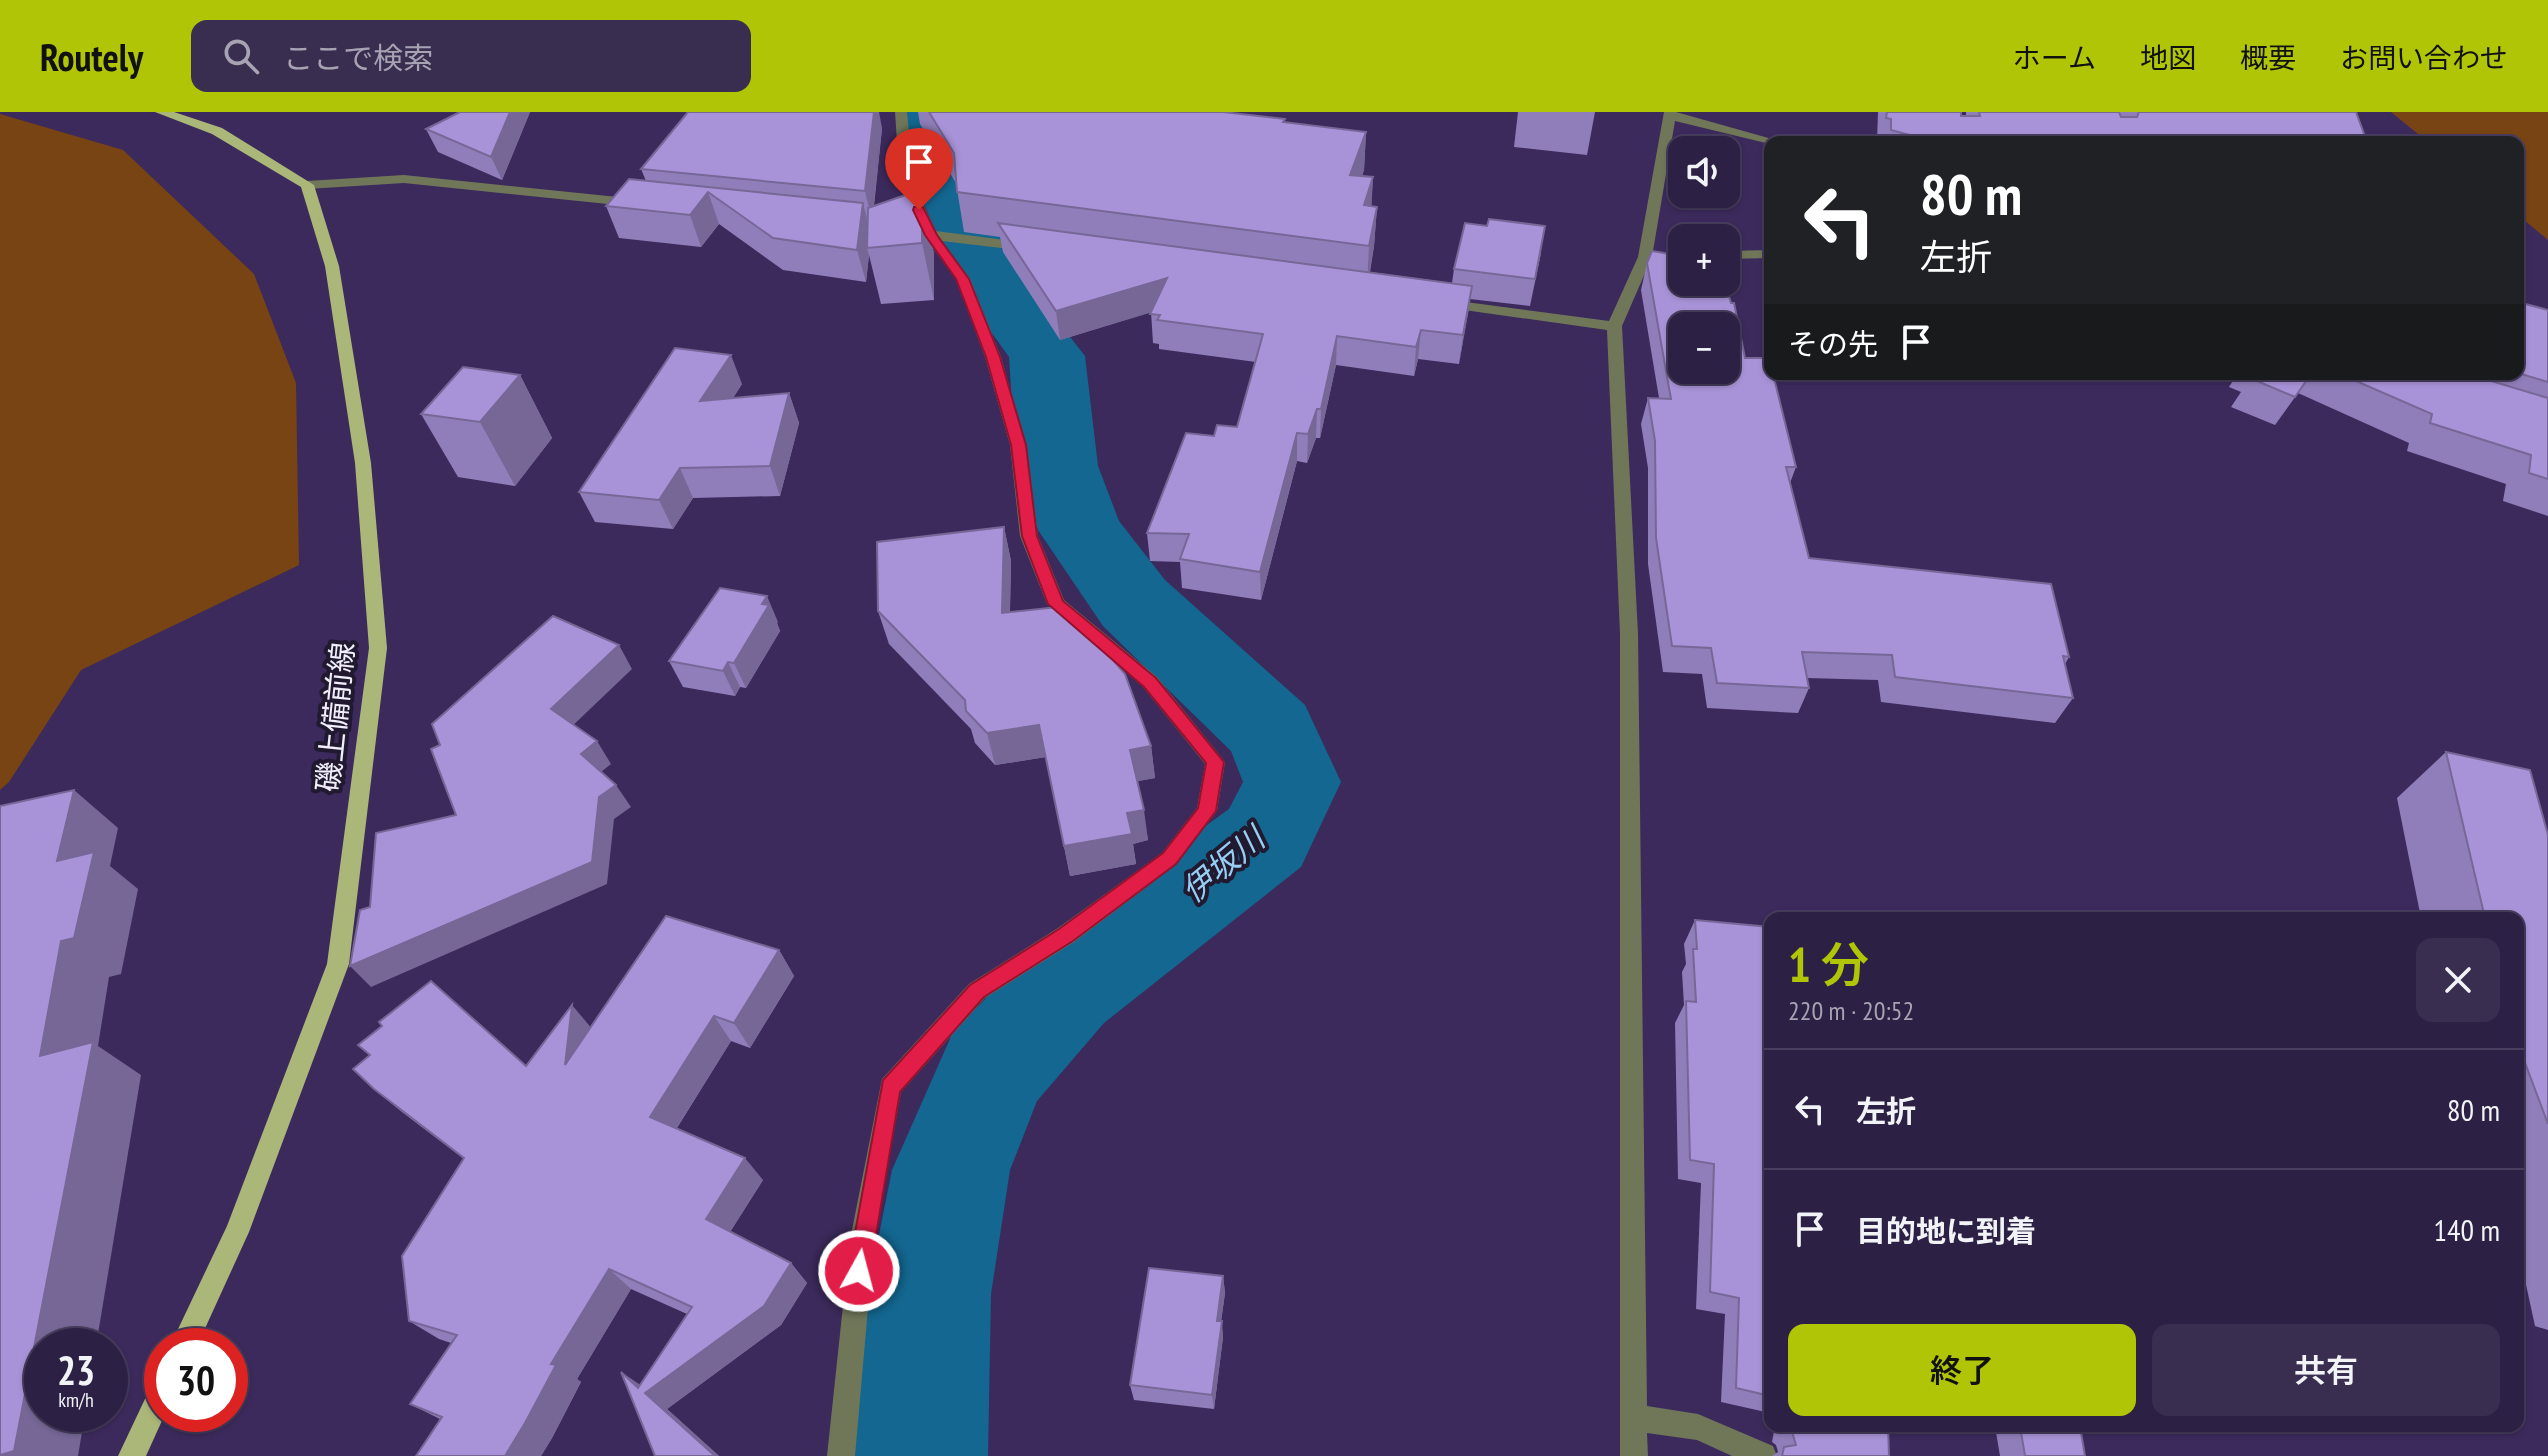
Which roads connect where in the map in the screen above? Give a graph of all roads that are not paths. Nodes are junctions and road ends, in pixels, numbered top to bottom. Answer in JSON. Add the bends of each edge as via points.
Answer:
{"nodes":[{"id":1,"x":161,"y":112,"type":"edge"},
{"id":2,"x":901,"y":112,"type":"edge"},
{"id":3,"x":1670,"y":114,"type":"edge"},
{"id":4,"x":1764,"y":139,"type":"edge"},
{"id":5,"x":307,"y":185,"type":"junction"},
{"id":6,"x":653,"y":204,"type":"edge"},
{"id":7,"x":901,"y":231,"type":"edge"},
{"id":8,"x":939,"y":236,"type":"junction"},
{"id":9,"x":1038,"y":248,"type":"edge"},
{"id":10,"x":1764,"y":254,"type":"edge"},
{"id":11,"x":1740,"y":255,"type":"edge"},
{"id":12,"x":1426,"y":300,"type":"edge"},
{"id":13,"x":1614,"y":326,"type":"junction"},
{"id":14,"x":192,"y":1328,"type":"edge"},
{"id":15,"x":1632,"y":1417,"type":"junction"},
{"id":16,"x":144,"y":1430,"type":"edge"},
{"id":17,"x":132,"y":1456,"type":"edge"},
{"id":18,"x":841,"y":1456,"type":"edge"},
{"id":19,"x":1634,"y":1456,"type":"edge"},
{"id":20,"x":1763,"y":1456,"type":"edge"}],
"edges":[{"from":1,"to":5,"type":"main road","via":[[217,131]]},
{"from":2,"to":8,"type":"street","via":[[907,185]]},
{"from":3,"to":4,"type":"street"},
{"from":3,"to":13,"type":"street","via":[[1651,257]]},
{"from":5,"to":6,"type":"street","via":[[404,179]]},
{"from":5,"to":14,"type":"main road","name":"磯上備前線","via":[[332,266],[363,463],[378,648],[338,964],[237,1232]]},
{"from":7,"to":8,"type":"street"},
{"from":8,"to":9,"type":"street"},
{"from":8,"to":18,"type":"street","via":[[963,279],[993,357],[1018,445],[1029,536],[1056,604],[1150,682],[1215,762],[1207,811],[1169,859],[1066,935],[977,991],[890,1087],[862,1240]]},
{"from":10,"to":11,"type":"street"},
{"from":12,"to":13,"type":"street"},
{"from":13,"to":15,"type":"street","via":[[1629,634]]},
{"from":15,"to":19,"type":"street"},
{"from":15,"to":20,"type":"street","via":[[1698,1427]]},
{"from":16,"to":17,"type":"main road"}]}
